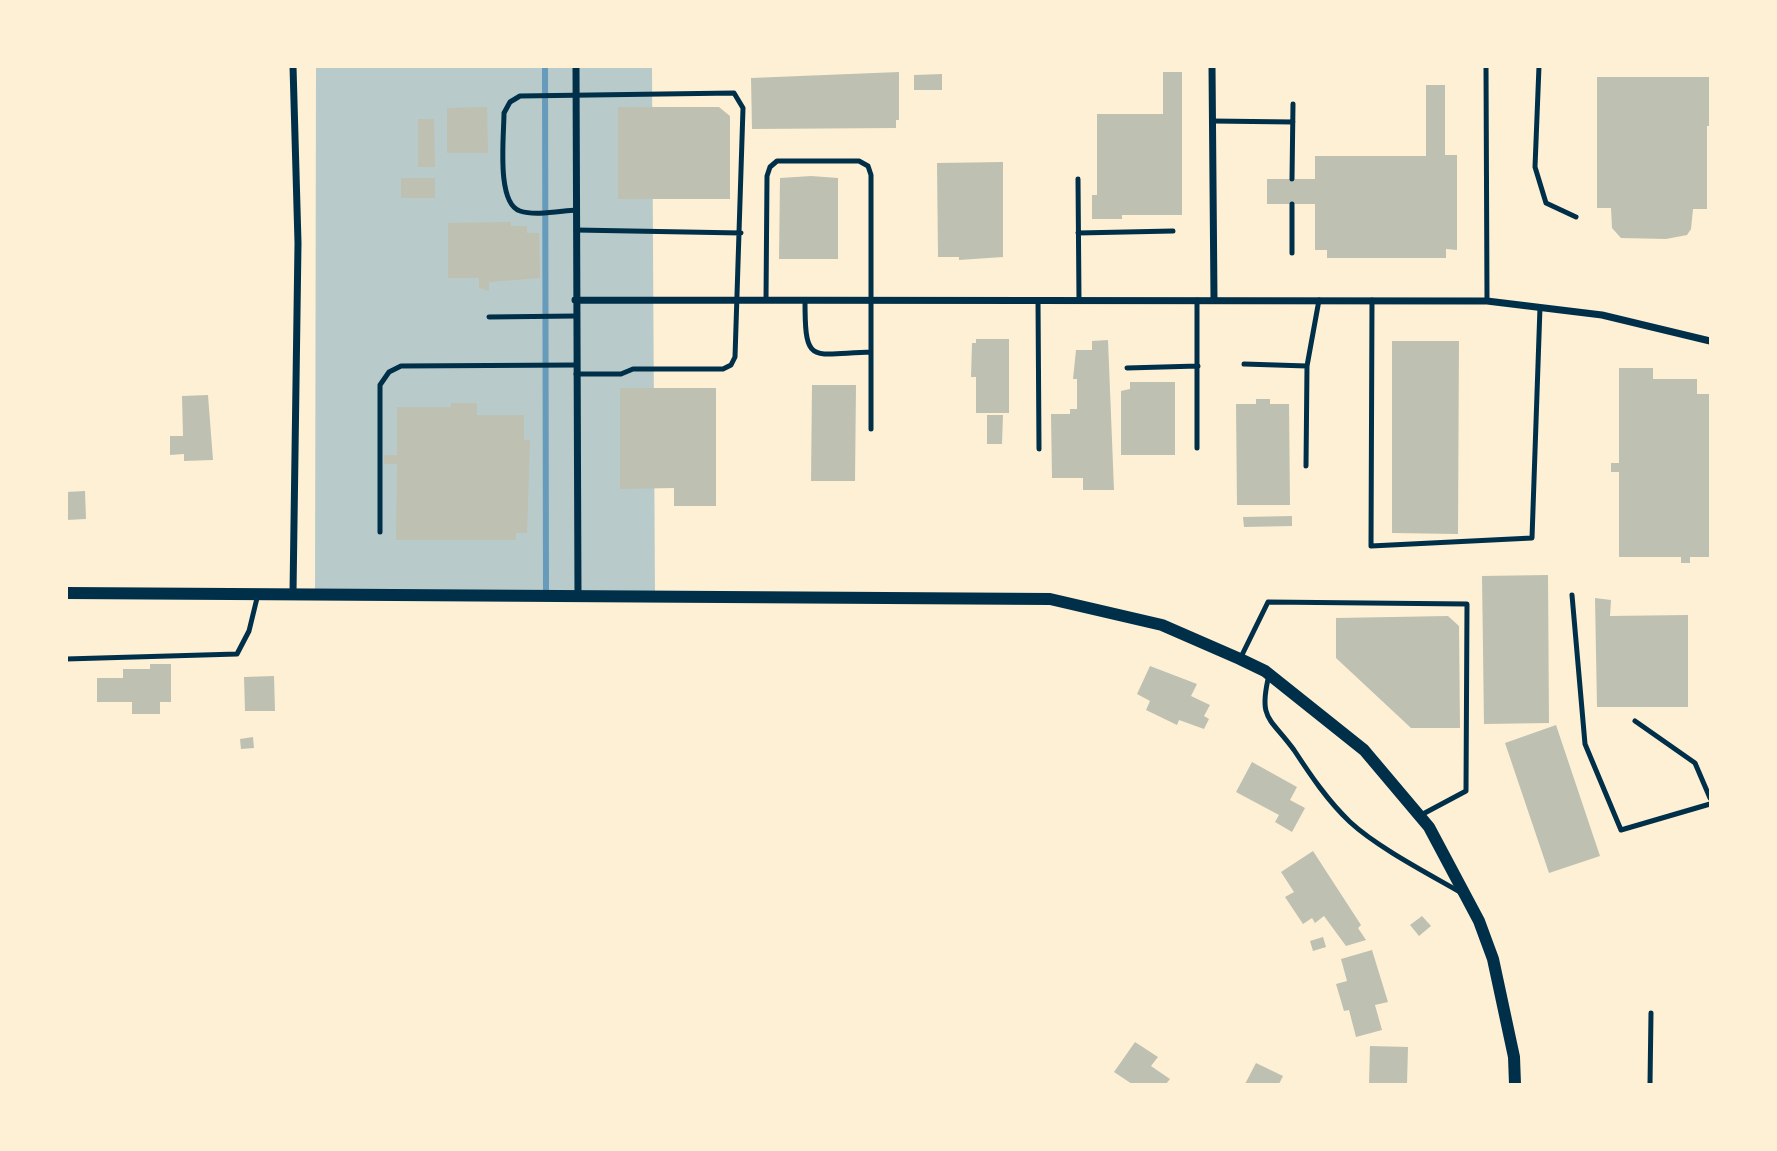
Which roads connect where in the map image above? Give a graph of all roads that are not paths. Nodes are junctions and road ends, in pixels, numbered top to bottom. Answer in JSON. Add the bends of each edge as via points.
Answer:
{"nodes":[{"id":1,"x":293,"y":66,"type":"edge"},
{"id":2,"x":576,"y":66,"type":"edge"},
{"id":3,"x":1212,"y":66,"type":"edge"},
{"id":4,"x":1486,"y":66,"type":"edge"},
{"id":5,"x":1539,"y":66,"type":"edge"},
{"id":6,"x":576,"y":95,"type":"junction"},
{"id":7,"x":1293,"y":104,"type":"dead end"},
{"id":8,"x":1212,"y":121,"type":"junction"},
{"id":9,"x":1293,"y":122,"type":"junction"},
{"id":10,"x":1078,"y":179,"type":"dead end"},
{"id":11,"x":1292,"y":179,"type":"dead end"},
{"id":12,"x":1292,"y":204,"type":"dead end"},
{"id":13,"x":576,"y":211,"type":"junction"},
{"id":14,"x":1576,"y":217,"type":"dead end"},
{"id":15,"x":576,"y":230,"type":"junction"},
{"id":16,"x":1172,"y":231,"type":"dead end"},
{"id":17,"x":741,"y":233,"type":"junction"},
{"id":18,"x":1078,"y":233,"type":"junction"},
{"id":19,"x":1292,"y":253,"type":"dead end"},
{"id":20,"x":575,"y":300,"type":"junction"},
{"id":21,"x":735,"y":300,"type":"junction"},
{"id":22,"x":766,"y":300,"type":"junction"},
{"id":23,"x":805,"y":300,"type":"junction"},
{"id":24,"x":871,"y":300,"type":"junction"},
{"id":25,"x":1038,"y":300,"type":"junction"},
{"id":26,"x":1079,"y":300,"type":"junction"},
{"id":27,"x":1198,"y":300,"type":"junction"},
{"id":28,"x":1214,"y":300,"type":"junction"},
{"id":29,"x":1319,"y":300,"type":"junction"},
{"id":30,"x":1372,"y":300,"type":"junction"},
{"id":31,"x":1487,"y":301,"type":"junction"},
{"id":32,"x":1541,"y":307,"type":"junction"},
{"id":33,"x":576,"y":316,"type":"junction"},
{"id":34,"x":489,"y":317,"type":"dead end"},
{"id":35,"x":1710,"y":341,"type":"edge"},
{"id":36,"x":871,"y":352,"type":"junction"},
{"id":37,"x":1244,"y":364,"type":"dead end"},
{"id":38,"x":576,"y":365,"type":"junction"},
{"id":39,"x":1198,"y":366,"type":"junction"},
{"id":40,"x":1307,"y":366,"type":"junction"},
{"id":41,"x":1127,"y":368,"type":"dead end"},
{"id":42,"x":576,"y":374,"type":"junction"},
{"id":43,"x":871,"y":429,"type":"dead end"},
{"id":44,"x":1197,"y":448,"type":"dead end"},
{"id":45,"x":1039,"y":449,"type":"dead end"},
{"id":46,"x":1306,"y":466,"type":"dead end"},
{"id":47,"x":380,"y":532,"type":"dead end"},
{"id":48,"x":66,"y":593,"type":"edge"},
{"id":49,"x":259,"y":593,"type":"junction"},
{"id":50,"x":293,"y":593,"type":"junction"},
{"id":51,"x":1572,"y":595,"type":"dead end"},
{"id":52,"x":578,"y":597,"type":"junction"},
{"id":53,"x":66,"y":659,"type":"edge"},
{"id":54,"x":1240,"y":659,"type":"junction"},
{"id":55,"x":1269,"y":675,"type":"junction"},
{"id":56,"x":1635,"y":721,"type":"dead end"},
{"id":57,"x":1710,"y":799,"type":"edge"},
{"id":58,"x":1710,"y":804,"type":"edge"},
{"id":59,"x":1420,"y":816,"type":"junction"},
{"id":60,"x":1465,"y":895,"type":"junction"},
{"id":61,"x":1651,"y":1013,"type":"dead end"},
{"id":62,"x":1515,"y":1084,"type":"edge"},
{"id":63,"x":1650,"y":1084,"type":"edge"}],
"edges":[{"from":1,"to":50,"type":"street","via":[[298,243]]},
{"from":2,"to":6,"type":"street"},
{"from":3,"to":8,"type":"street"},
{"from":4,"to":31,"type":"lane"},
{"from":5,"to":14,"type":"lane","via":[[1535,167],[1546,203]]},
{"from":6,"to":13,"type":"street"},
{"from":6,"to":13,"type":"lane","via":[[520,96],[504,113],[505,194],[511,206],[522,212]]},
{"from":6,"to":17,"type":"lane","via":[[734,93],[743,108]]},
{"from":7,"to":9,"type":"lane"},
{"from":8,"to":9,"type":"lane"},
{"from":8,"to":28,"type":"street"},
{"from":9,"to":11,"type":"lane"},
{"from":10,"to":18,"type":"lane"},
{"from":12,"to":19,"type":"lane"},
{"from":13,"to":15,"type":"street"},
{"from":15,"to":17,"type":"lane"},
{"from":15,"to":20,"type":"street"},
{"from":16,"to":18,"type":"lane"},
{"from":17,"to":21,"type":"lane"},
{"from":18,"to":26,"type":"lane"},
{"from":20,"to":21,"type":"street"},
{"from":20,"to":33,"type":"street"},
{"from":21,"to":22,"type":"street"},
{"from":21,"to":42,"type":"lane","via":[[735,357],[723,369]]},
{"from":22,"to":23,"type":"street"},
{"from":22,"to":24,"type":"lane","via":[[767,176],[777,161],[859,161],[868,166]]},
{"from":23,"to":24,"type":"street"},
{"from":23,"to":36,"type":"lane","via":[[809,348],[817,354]]},
{"from":24,"to":25,"type":"street"},
{"from":24,"to":36,"type":"lane"},
{"from":25,"to":26,"type":"street"},
{"from":25,"to":45,"type":"lane"},
{"from":26,"to":27,"type":"street"},
{"from":27,"to":28,"type":"street"},
{"from":27,"to":39,"type":"lane"},
{"from":28,"to":29,"type":"street"},
{"from":29,"to":30,"type":"street"},
{"from":29,"to":40,"type":"lane"},
{"from":30,"to":31,"type":"street"},
{"from":30,"to":32,"type":"lane","via":[[1371,546],[1532,538]]},
{"from":31,"to":32,"type":"street"},
{"from":32,"to":35,"type":"street","via":[[1602,315]]},
{"from":33,"to":34,"type":"lane"},
{"from":33,"to":38,"type":"street"},
{"from":36,"to":43,"type":"lane"},
{"from":37,"to":40,"type":"lane"},
{"from":38,"to":42,"type":"street"},
{"from":38,"to":47,"type":"lane","via":[[401,366],[389,372],[380,385]]},
{"from":39,"to":41,"type":"lane"},
{"from":39,"to":44,"type":"lane"},
{"from":40,"to":46,"type":"lane"},
{"from":42,"to":52,"type":"street"},
{"from":48,"to":49,"type":"street"},
{"from":49,"to":50,"type":"street"},
{"from":49,"to":53,"type":"lane","via":[[237,654]]},
{"from":50,"to":52,"type":"street"},
{"from":51,"to":58,"type":"lane","via":[[1585,744],[1622,830]]},
{"from":52,"to":54,"type":"street","via":[[1050,599],[1162,625]]},
{"from":54,"to":55,"type":"street"},
{"from":54,"to":59,"type":"lane","via":[[1268,602],[1467,604],[1466,791]]},
{"from":55,"to":59,"type":"street","via":[[1364,750]]},
{"from":55,"to":60,"type":"lane","via":[[1263,700],[1268,721],[1319,788],[1352,824]]},
{"from":56,"to":57,"type":"lane","via":[[1695,763]]},
{"from":59,"to":60,"type":"street"},
{"from":60,"to":62,"type":"street","via":[[1493,959],[1514,1057]]},
{"from":61,"to":63,"type":"lane"}]}
